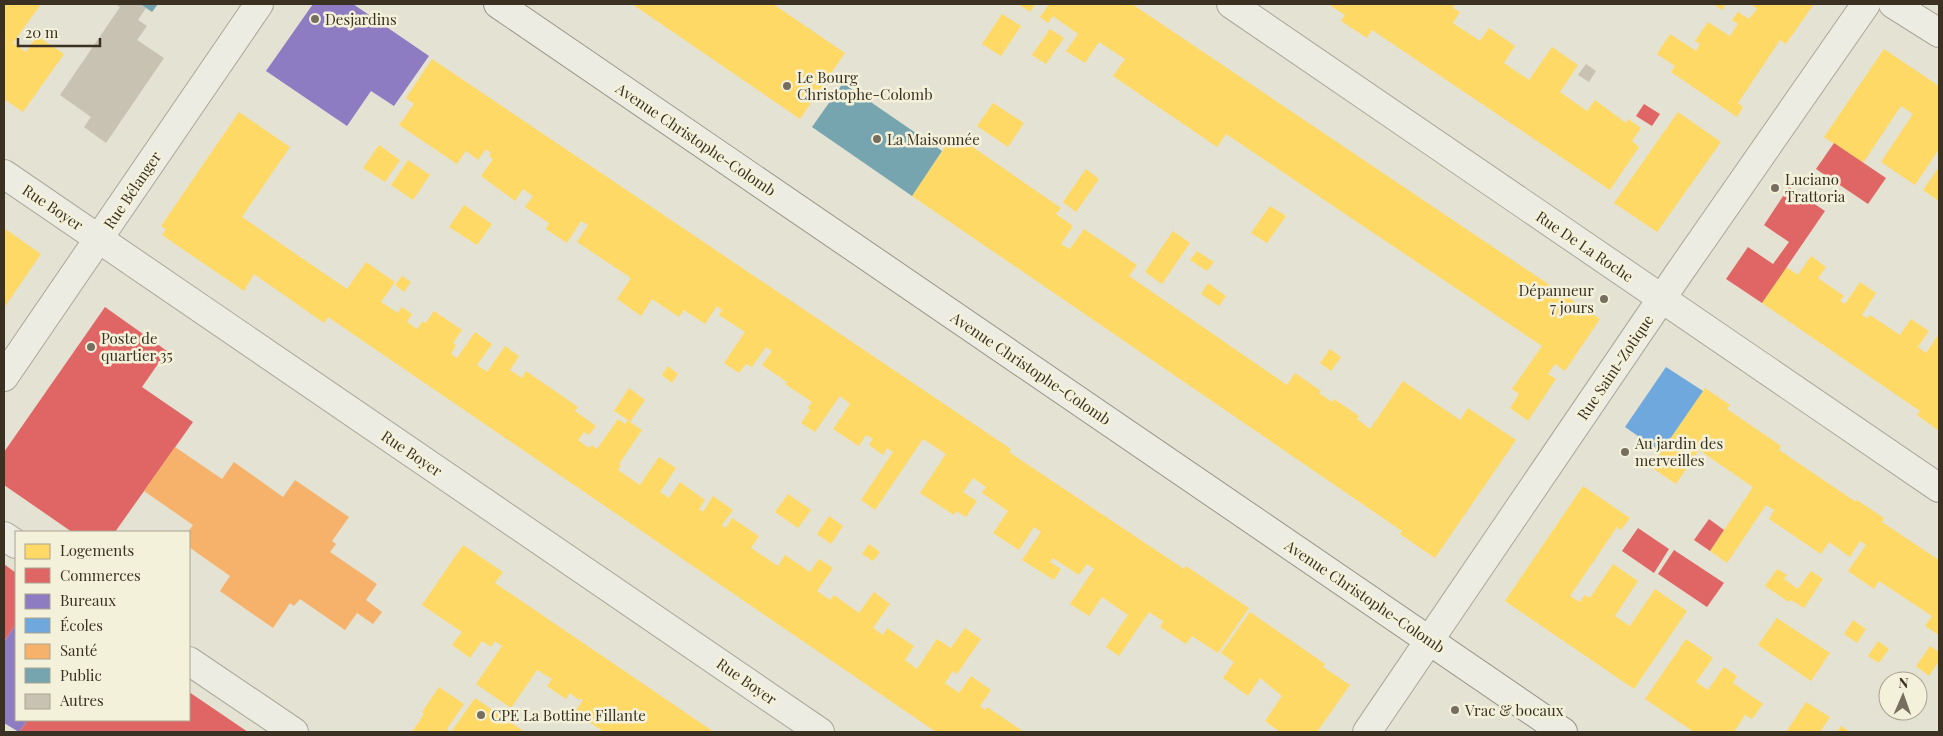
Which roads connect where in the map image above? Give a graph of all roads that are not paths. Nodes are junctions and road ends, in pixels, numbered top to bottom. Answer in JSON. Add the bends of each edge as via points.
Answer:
{"nodes":[{"id":1,"x":259,"y":4,"type":"edge"},
{"id":2,"x":498,"y":4,"type":"edge"},
{"id":3,"x":1231,"y":4,"type":"edge"},
{"id":4,"x":1866,"y":4,"type":"edge"},
{"id":5,"x":1893,"y":4,"type":"edge"},
{"id":6,"x":1939,"y":33,"type":"edge"},
{"id":7,"x":4,"y":174,"type":"edge"},
{"id":8,"x":100,"y":239,"type":"junction"},
{"id":9,"x":1661,"y":299,"type":"junction"},
{"id":10,"x":4,"y":377,"type":"edge"},
{"id":11,"x":1939,"y":488,"type":"edge"},
{"id":12,"x":4,"y":536,"type":"edge"},
{"id":13,"x":15,"y":543,"type":"edge"},
{"id":14,"x":1430,"y":641,"type":"junction"},
{"id":15,"x":190,"y":662,"type":"edge"},
{"id":16,"x":294,"y":732,"type":"edge"},
{"id":17,"x":820,"y":732,"type":"edge"},
{"id":18,"x":1367,"y":732,"type":"edge"},
{"id":19,"x":1563,"y":732,"type":"edge"}],
"edges":[{"from":1,"to":8,"type":"street","name":"Rue Bélanger"},
{"from":2,"to":14,"type":"street","name":"Avenue Christophe-Colomb"},
{"from":3,"to":9,"type":"street","name":"Rue De La Roche"},
{"from":4,"to":9,"type":"street","name":"Rue Saint-Zotique"},
{"from":5,"to":6,"type":"street"},
{"from":7,"to":8,"type":"street","name":"Rue Boyer"},
{"from":8,"to":10,"type":"street","name":"Rue Bélanger"},
{"from":8,"to":17,"type":"street","name":"Rue Boyer"},
{"from":9,"to":11,"type":"street","name":"Rue De La Roche"},
{"from":9,"to":14,"type":"street","name":"Rue Saint-Zotique"},
{"from":12,"to":13,"type":"street"},
{"from":14,"to":18,"type":"street","name":"Rue Saint-Zotique"},
{"from":14,"to":19,"type":"street","name":"Avenue Christophe-Colomb"},
{"from":15,"to":16,"type":"street"}]}
